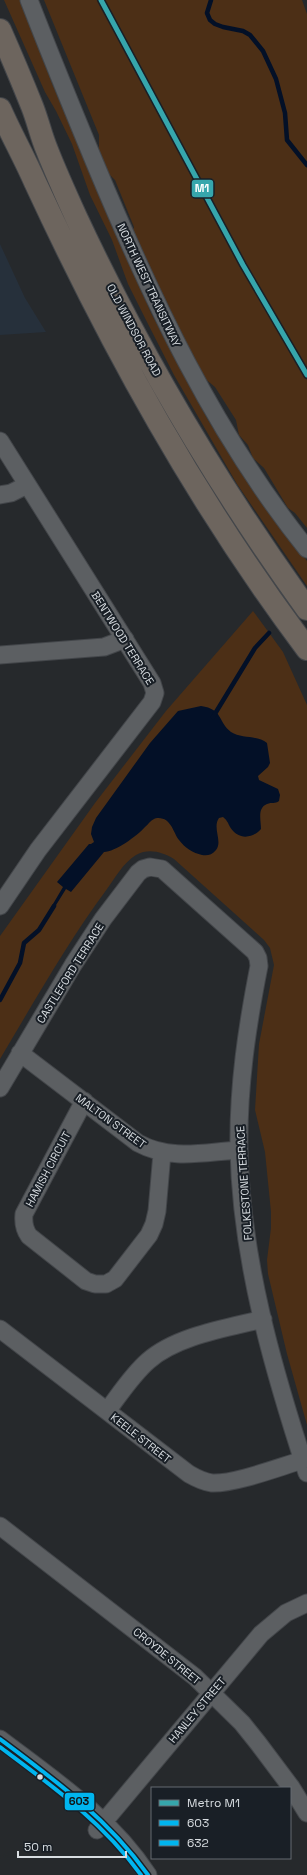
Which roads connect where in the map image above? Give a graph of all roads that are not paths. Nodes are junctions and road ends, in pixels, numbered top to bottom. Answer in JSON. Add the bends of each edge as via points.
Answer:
{"nodes":[{"id":1,"x":29,"y":0,"type":"edge"},
{"id":2,"x":0,"y":30,"type":"edge"},
{"id":3,"x":0,"y":109,"type":"edge"},
{"id":4,"x":0,"y":441,"type":"edge"},
{"id":5,"x":27,"y":485,"type":"junction"},
{"id":6,"x":0,"y":495,"type":"edge"},
{"id":7,"x":307,"y":549,"type":"edge"},
{"id":8,"x":307,"y":609,"type":"edge"},
{"id":9,"x":124,"y":639,"type":"junction"},
{"id":10,"x":307,"y":649,"type":"edge"},
{"id":11,"x":0,"y":655,"type":"edge"},
{"id":12,"x":150,"y":866,"type":"joint"},
{"id":13,"x":0,"y":906,"type":"edge"},
{"id":14,"x":20,"y":1053,"type":"junction"},
{"id":15,"x":0,"y":1088,"type":"edge"},
{"id":16,"x":84,"y":1101,"type":"junction"},
{"id":17,"x":239,"y":1150,"type":"junction"},
{"id":18,"x":162,"y":1153,"type":"junction"},
{"id":19,"x":263,"y":1319,"type":"junction"},
{"id":20,"x":0,"y":1329,"type":"edge"},
{"id":21,"x":107,"y":1411,"type":"junction"},
{"id":22,"x":305,"y":1466,"type":"edge"},
{"id":23,"x":0,"y":1526,"type":"edge"},
{"id":24,"x":307,"y":1603,"type":"edge"},
{"id":25,"x":212,"y":1693,"type":"junction"},
{"id":26,"x":0,"y":1739,"type":"edge"},
{"id":27,"x":0,"y":1752,"type":"edge"},
{"id":28,"x":307,"y":1813,"type":"edge"},
{"id":29,"x":101,"y":1825,"type":"junction"},
{"id":30,"x":135,"y":1875,"type":"edge"},
{"id":31,"x":148,"y":1875,"type":"edge"}],
"edges":[{"from":1,"to":7,"type":"street","name":"NORTH WEST TRANSITWAY","via":[[106,191],[159,310],[237,449]]},
{"from":2,"to":8,"type":"highway","name":"OLD WINDSOR ROAD","via":[[66,194],[133,330],[186,426],[229,496]]},
{"from":3,"to":10,"type":"highway","via":[[84,287],[136,386],[223,530]]},
{"from":4,"to":5,"type":"street","name":"BENTWOOD TERRACE"},
{"from":5,"to":6,"type":"street"},
{"from":5,"to":9,"type":"street","name":"BENTWOOD TERRACE"},
{"from":9,"to":11,"type":"street","via":[[98,648]]},
{"from":9,"to":13,"type":"street","name":"BENTWOOD TERRACE","via":[[152,683],[154,697],[38,850]]},
{"from":12,"to":14,"type":"street","name":"CASTLEFORD TERRACE","via":[[138,873],[103,919]]},
{"from":12,"to":17,"type":"street","name":"FOLKESTONE TERRACE","via":[[162,869],[255,952],[258,958],[259,966],[242,1074]]},
{"from":14,"to":15,"type":"street","name":"CASTLEFORD TERRACE"},
{"from":14,"to":16,"type":"street","name":"MALTON STREET"},
{"from":16,"to":18,"type":"street","name":"MALTON STREET","via":[[138,1143]]},
{"from":16,"to":18,"type":"street","name":"HAMISH CIRCUIT","via":[[24,1214],[23,1221],[29,1236],[86,1281],[106,1284],[115,1279],[149,1235],[157,1212]]},
{"from":17,"to":18,"type":"street","name":"MALTON STREET"},
{"from":17,"to":19,"type":"street","name":"FOLKESTONE TERRACE","via":[[247,1242]]},
{"from":19,"to":21,"type":"street","via":[[204,1334],[159,1353],[140,1369]]},
{"from":19,"to":22,"type":"street","name":"FOLKESTONE TERRACE"},
{"from":20,"to":21,"type":"street","name":"KEELE STREET"},
{"from":21,"to":22,"type":"street","name":"KEELE STREET","via":[[189,1474],[210,1483]]},
{"from":23,"to":25,"type":"street","name":"CROYDE STREET","via":[[141,1634]]},
{"from":24,"to":25,"type":"street","name":"HANLEY STREET","via":[[275,1620]]},
{"from":25,"to":28,"type":"street","name":"CROYDE STREET","via":[[258,1743],[292,1787]]},
{"from":25,"to":29,"type":"street","name":"HANLEY STREET"},
{"from":26,"to":29,"type":"street"},
{"from":27,"to":29,"type":"street","via":[[60,1798]]},
{"from":29,"to":30,"type":"street"},
{"from":29,"to":31,"type":"street","via":[[125,1844]]}]}
